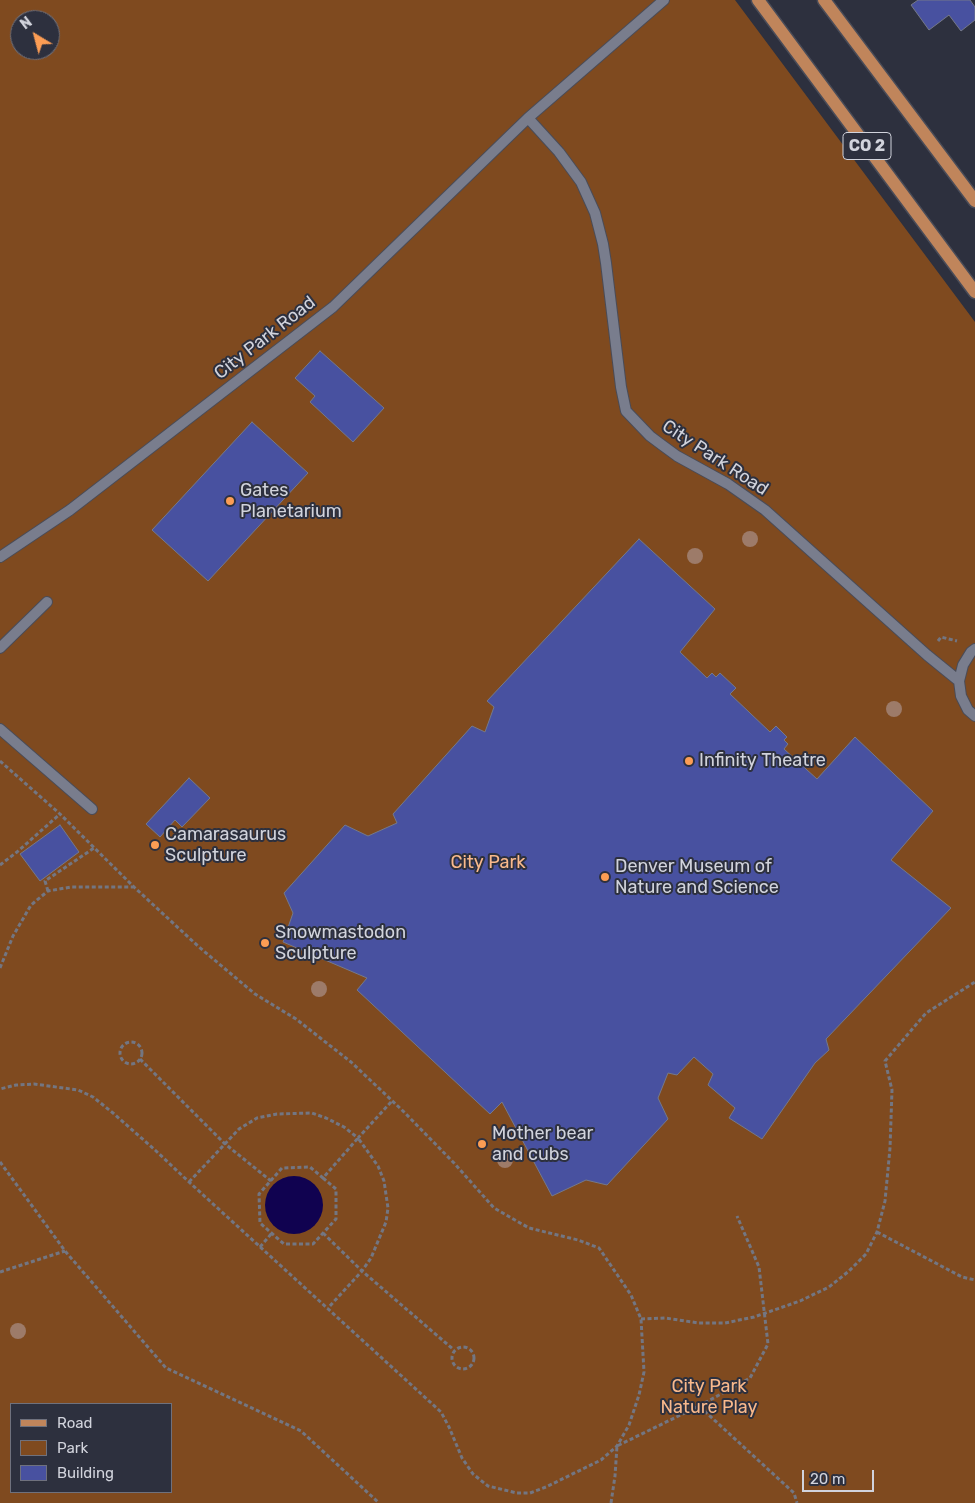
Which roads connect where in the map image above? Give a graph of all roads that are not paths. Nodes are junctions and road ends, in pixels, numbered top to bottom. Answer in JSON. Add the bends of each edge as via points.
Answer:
{"nodes":[{"id":1,"x":664,"y":0,"type":"edge"},
{"id":2,"x":758,"y":0,"type":"edge"},
{"id":3,"x":824,"y":0,"type":"edge"},
{"id":4,"x":528,"y":118,"type":"junction"},
{"id":5,"x":975,"y":201,"type":"edge"},
{"id":6,"x":975,"y":292,"type":"edge"},
{"id":7,"x":0,"y":558,"type":"edge"},
{"id":8,"x":47,"y":602,"type":"dead end"},
{"id":9,"x":0,"y":648,"type":"edge"},
{"id":10,"x":975,"y":650,"type":"edge"},
{"id":11,"x":959,"y":681,"type":"junction"},
{"id":12,"x":975,"y":716,"type":"edge"},
{"id":13,"x":0,"y":729,"type":"edge"},
{"id":14,"x":92,"y":809,"type":"dead end"}],
"edges":[{"from":1,"to":4,"type":"lane","name":"City Park Road"},
{"from":2,"to":6,"type":"main road","number":"CO 2"},
{"from":3,"to":5,"type":"main road","number":"CO 2"},
{"from":4,"to":7,"type":"lane","name":"City Park Road","via":[[333,306],[70,510]]},
{"from":4,"to":11,"type":"lane","name":"City Park Road","via":[[581,182],[595,213],[606,263],[626,411],[650,436],[677,456],[728,484],[765,510]]},
{"from":8,"to":9,"type":"lane"},
{"from":10,"to":11,"type":"lane","via":[[963,665]]},
{"from":11,"to":12,"type":"lane","via":[[961,696]]},
{"from":13,"to":14,"type":"lane"}]}
